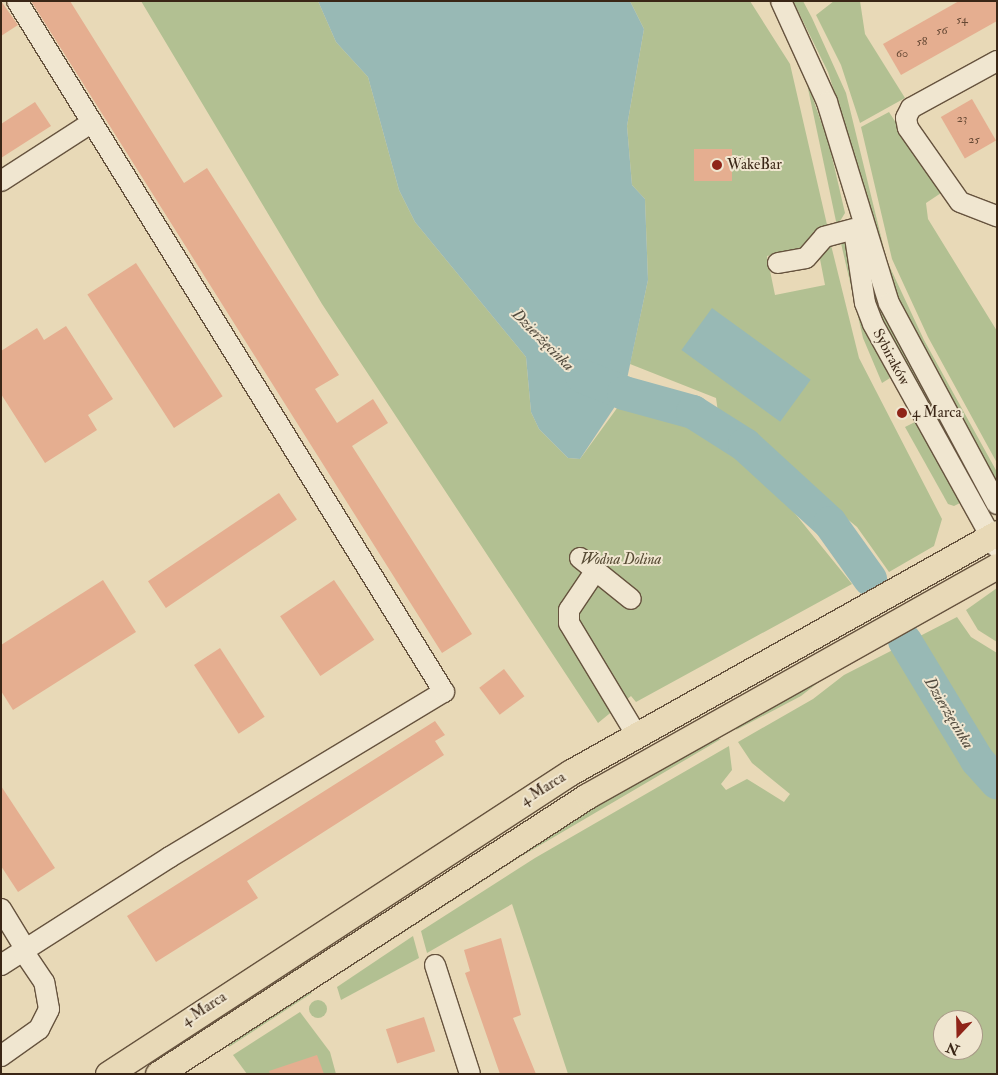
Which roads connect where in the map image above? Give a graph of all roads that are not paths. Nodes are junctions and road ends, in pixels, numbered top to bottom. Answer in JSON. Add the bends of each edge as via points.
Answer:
{"nodes":[{"id":1,"x":17,"y":1,"type":"edge"},
{"id":2,"x":782,"y":1,"type":"edge"},
{"id":3,"x":997,"y":61,"type":"edge"},
{"id":4,"x":91,"y":123,"type":"junction"},
{"id":5,"x":848,"y":176,"type":"junction"},
{"id":6,"x":1,"y":181,"type":"edge"},
{"id":7,"x":997,"y":216,"type":"edge"},
{"id":8,"x":854,"y":229,"type":"junction"},
{"id":9,"x":778,"y":264,"type":"dead end"},
{"id":10,"x":997,"y":504,"type":"edge"},
{"id":11,"x":995,"y":540,"type":"edge"},
{"id":12,"x":997,"y":566,"type":"edge"},
{"id":13,"x":631,"y":599,"type":"dead end"},
{"id":14,"x":636,"y":734,"type":"junction"},
{"id":15,"x":1,"y":909,"type":"edge"},
{"id":16,"x":24,"y":950,"type":"junction"},
{"id":17,"x":1,"y":965,"type":"edge"},
{"id":18,"x":435,"y":965,"type":"dead end"},
{"id":19,"x":1,"y":1056,"type":"edge"},
{"id":20,"x":108,"y":1074,"type":"edge"},
{"id":21,"x":158,"y":1074,"type":"edge"},
{"id":22,"x":470,"y":1074,"type":"edge"}],
"edges":[{"from":1,"to":4,"type":"street"},
{"from":2,"to":5,"type":"street","name":"Sybiraków","via":[[818,78]]},
{"from":3,"to":7,"type":"street","via":[[911,108],[906,118],[908,128],[960,202]]},
{"from":4,"to":6,"type":"street"},
{"from":4,"to":16,"type":"street","via":[[444,692]]},
{"from":5,"to":8,"type":"street","name":"Sybiraków"},
{"from":5,"to":10,"type":"street","name":"Sybiraków","via":[[875,266],[902,332]]},
{"from":8,"to":9,"type":"street","via":[[824,237],[806,258]]},
{"from":8,"to":11,"type":"street","name":"Sybiraków","via":[[865,304],[873,324]]},
{"from":11,"to":14,"type":"main road","name":"4 Marca"},
{"from":12,"to":21,"type":"main road","name":"4 Marca","via":[[550,818]]},
{"from":13,"to":14,"type":"street","via":[[588,564],[569,610],[569,623]]},
{"from":14,"to":20,"type":"main road","name":"4 Marca","via":[[471,833]]},
{"from":15,"to":16,"type":"street"},
{"from":16,"to":17,"type":"street"},
{"from":16,"to":19,"type":"street","via":[[44,982],[49,1009],[39,1029]]},
{"from":18,"to":22,"type":"street"}]}
